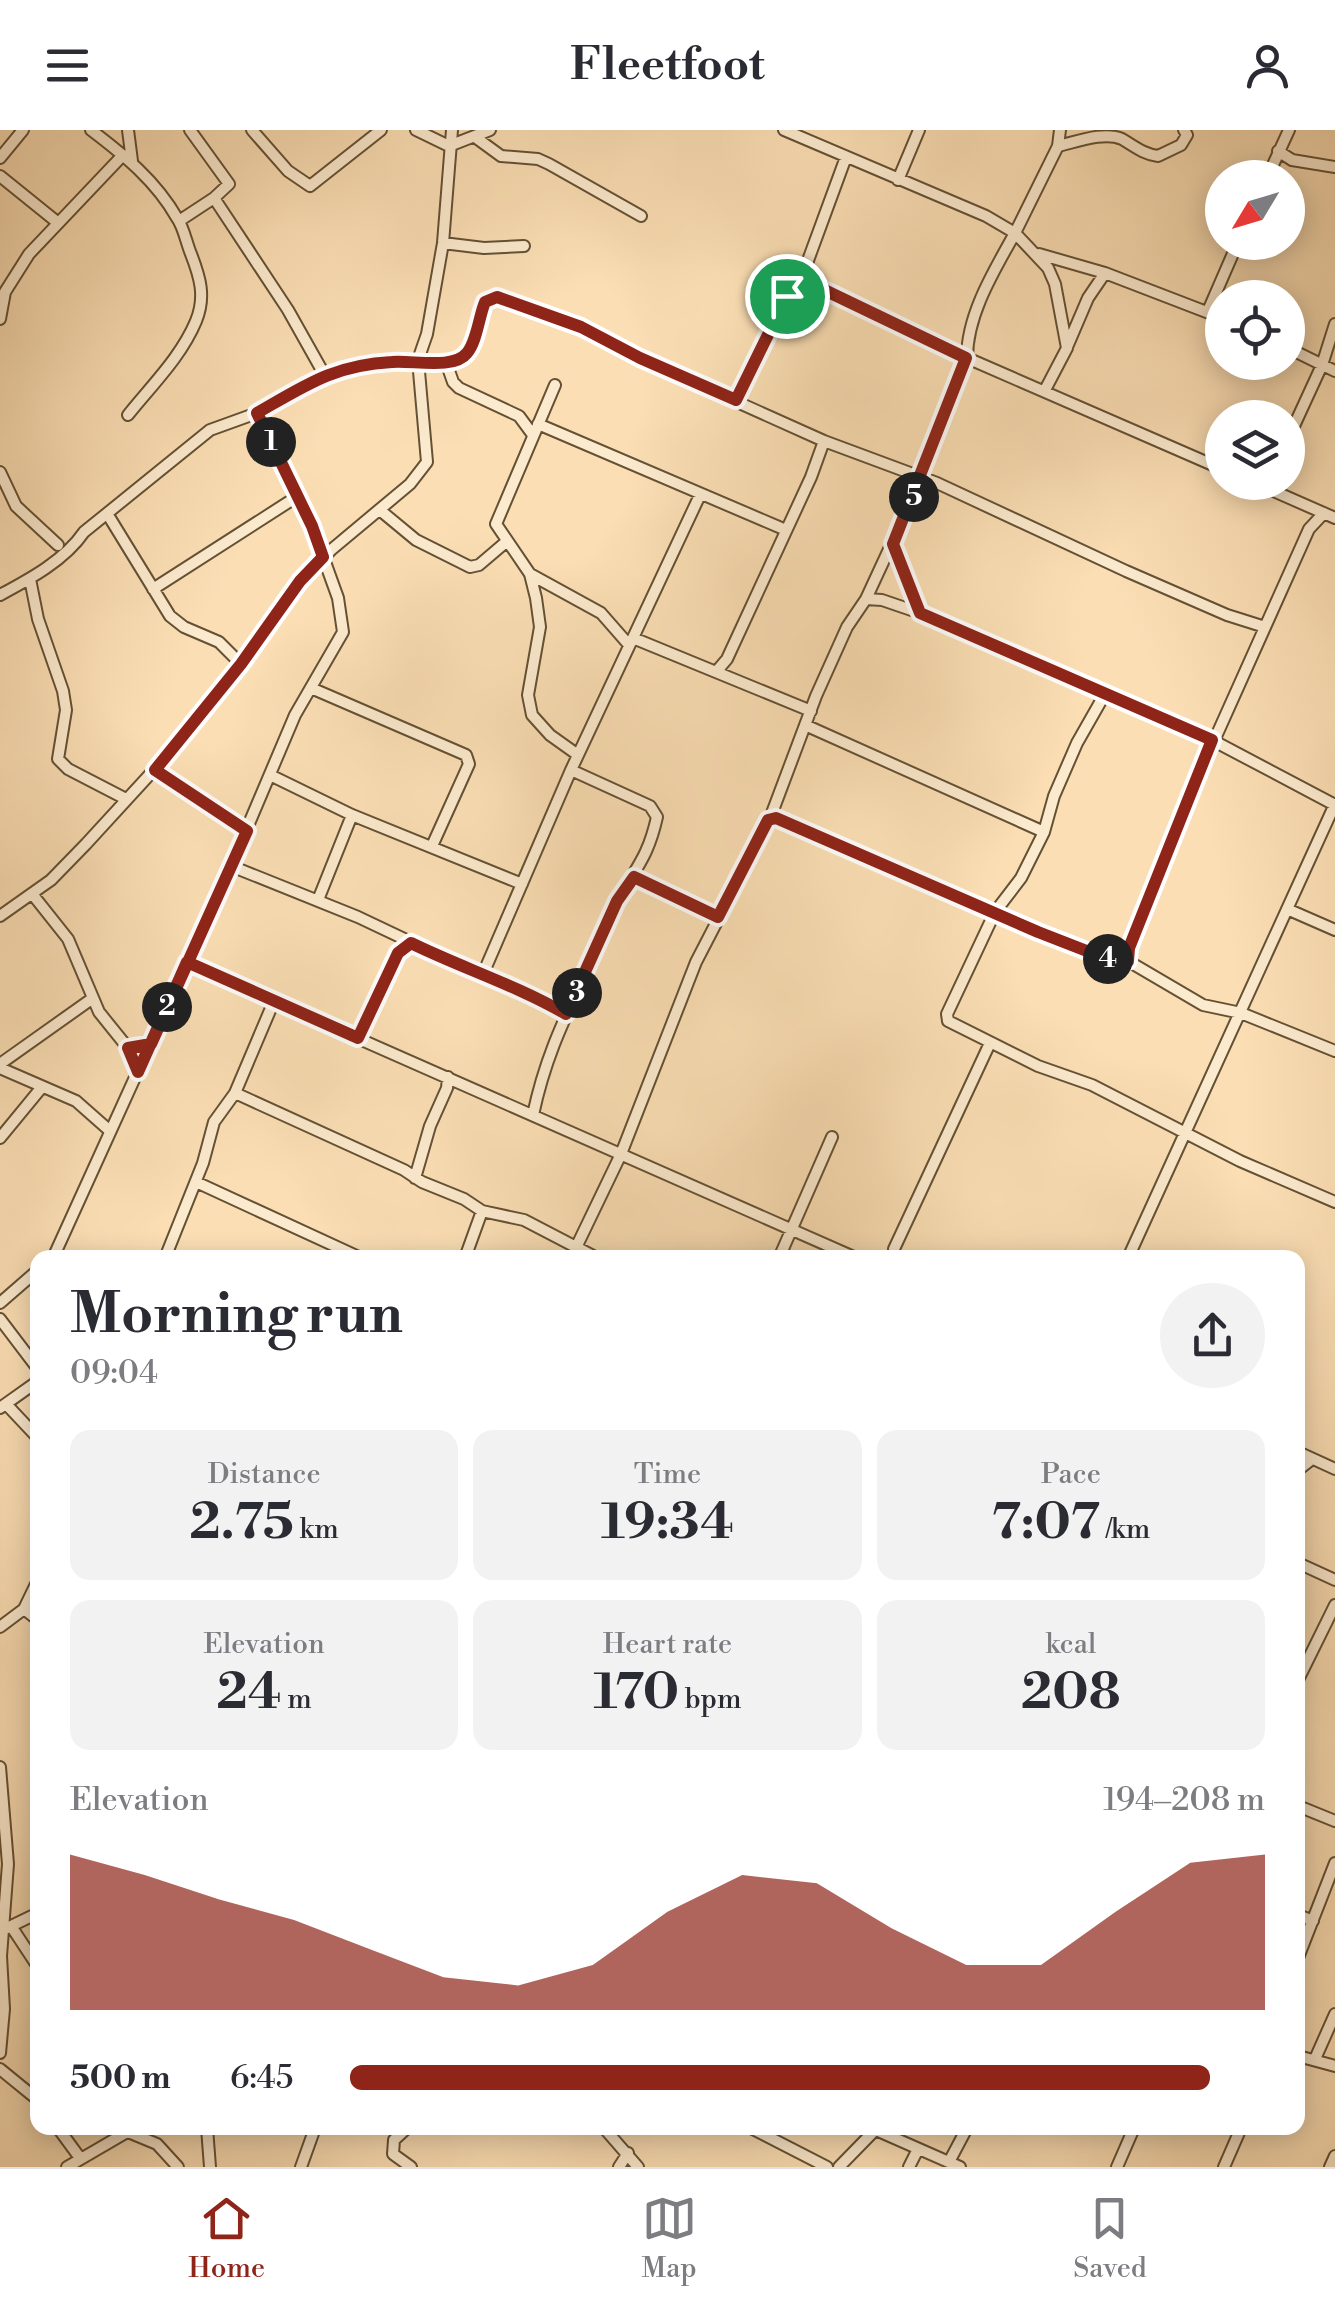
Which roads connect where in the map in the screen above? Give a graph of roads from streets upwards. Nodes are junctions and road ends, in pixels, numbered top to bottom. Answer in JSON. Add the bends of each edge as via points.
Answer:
{"nodes":[{"id":1,"x":23,"y":130,"type":"edge"},
{"id":2,"x":90,"y":130,"type":"edge"},
{"id":3,"x":128,"y":130,"type":"edge"},
{"id":4,"x":190,"y":130,"type":"edge"},
{"id":5,"x":252,"y":130,"type":"edge"},
{"id":6,"x":381,"y":130,"type":"edge"},
{"id":7,"x":416,"y":130,"type":"edge"},
{"id":8,"x":452,"y":130,"type":"edge"},
{"id":9,"x":490,"y":130,"type":"edge"},
{"id":10,"x":785,"y":130,"type":"edge"},
{"id":11,"x":919,"y":130,"type":"edge"},
{"id":12,"x":1060,"y":130,"type":"edge"},
{"id":13,"x":1184,"y":130,"type":"edge"},
{"id":14,"x":1289,"y":130,"type":"edge"},
{"id":15,"x":475,"y":136,"type":"junction"},
{"id":16,"x":449,"y":146,"type":"junction"},
{"id":17,"x":1058,"y":146,"type":"junction"},
{"id":18,"x":1278,"y":151,"type":"junction"},
{"id":19,"x":846,"y":157,"type":"junction"},
{"id":20,"x":0,"y":158,"type":"edge"},
{"id":21,"x":128,"y":158,"type":"junction"},
{"id":22,"x":1274,"y":160,"type":"edge"},
{"id":23,"x":1335,"y":167,"type":"edge"},
{"id":24,"x":0,"y":176,"type":"edge"},
{"id":25,"x":898,"y":180,"type":"junction"},
{"id":26,"x":214,"y":198,"type":"junction"},
{"id":27,"x":640,"y":216,"type":"dead end"},
{"id":28,"x":180,"y":220,"type":"junction"},
{"id":29,"x":57,"y":222,"type":"junction"},
{"id":30,"x":1015,"y":233,"type":"junction"},
{"id":31,"x":444,"y":242,"type":"junction"},
{"id":32,"x":524,"y":246,"type":"dead end"},
{"id":33,"x":1038,"y":254,"type":"junction"},
{"id":34,"x":1105,"y":273,"type":"junction"},
{"id":35,"x":799,"y":285,"type":"junction"},
{"id":36,"x":2,"y":295,"type":"edge"},
{"id":37,"x":1205,"y":310,"type":"edge"},
{"id":38,"x":0,"y":319,"type":"edge"},
{"id":39,"x":1335,"y":324,"type":"edge"},
{"id":40,"x":1067,"y":348,"type":"junction"},
{"id":41,"x":1305,"y":356,"type":"edge"},
{"id":42,"x":966,"y":358,"type":"junction"},
{"id":43,"x":418,"y":360,"type":"junction"},
{"id":44,"x":446,"y":362,"type":"junction"},
{"id":45,"x":1322,"y":364,"type":"junction"},
{"id":46,"x":1335,"y":371,"type":"edge"},
{"id":47,"x":324,"y":374,"type":"junction"},
{"id":48,"x":555,"y":385,"type":"dead end"},
{"id":49,"x":1045,"y":390,"type":"junction"},
{"id":50,"x":736,"y":400,"type":"junction"},
{"id":51,"x":1305,"y":402,"type":"edge"},
{"id":52,"x":257,"y":413,"type":"junction"},
{"id":53,"x":128,"y":416,"type":"dead end"},
{"id":54,"x":536,"y":429,"type":"junction"},
{"id":55,"x":824,"y":441,"type":"junction"},
{"id":56,"x":1205,"y":461,"type":"edge"},
{"id":57,"x":0,"y":472,"type":"edge"},
{"id":58,"x":922,"y":478,"type":"junction"},
{"id":59,"x":4,"y":492,"type":"edge"},
{"id":60,"x":700,"y":495,"type":"junction"},
{"id":61,"x":298,"y":496,"type":"junction"},
{"id":62,"x":1293,"y":500,"type":"edge"},
{"id":63,"x":1296,"y":502,"type":"junction"},
{"id":64,"x":380,"y":511,"type":"junction"},
{"id":65,"x":108,"y":515,"type":"junction"},
{"id":66,"x":1330,"y":516,"type":"edge"},
{"id":67,"x":1309,"y":529,"type":"junction"},
{"id":68,"x":786,"y":530,"type":"junction"},
{"id":69,"x":84,"y":532,"type":"junction"},
{"id":70,"x":506,"y":542,"type":"junction"},
{"id":71,"x":893,"y":544,"type":"junction"},
{"id":72,"x":58,"y":545,"type":"junction"},
{"id":73,"x":323,"y":557,"type":"junction"},
{"id":74,"x":54,"y":560,"type":"junction"},
{"id":75,"x":530,"y":574,"type":"junction"},
{"id":76,"x":30,"y":579,"type":"junction"},
{"id":77,"x":152,"y":589,"type":"junction"},
{"id":78,"x":0,"y":595,"type":"edge"},
{"id":79,"x":866,"y":600,"type":"junction"},
{"id":80,"x":920,"y":613,"type":"junction"},
{"id":81,"x":1265,"y":627,"type":"junction"},
{"id":82,"x":631,"y":642,"type":"junction"},
{"id":83,"x":241,"y":664,"type":"junction"},
{"id":84,"x":716,"y":672,"type":"junction"},
{"id":85,"x":310,"y":688,"type":"junction"},
{"id":86,"x":1106,"y":692,"type":"junction"},
{"id":87,"x":811,"y":711,"type":"junction"},
{"id":88,"x":805,"y":725,"type":"junction"},
{"id":89,"x":1213,"y":741,"type":"junction"},
{"id":90,"x":578,"y":755,"type":"junction"},
{"id":91,"x":155,"y":770,"type":"junction"},
{"id":92,"x":571,"y":770,"type":"junction"},
{"id":93,"x":270,"y":775,"type":"junction"},
{"id":94,"x":126,"y":799,"type":"junction"},
{"id":95,"x":1335,"y":805,"type":"edge"},
{"id":96,"x":352,"y":814,"type":"junction"},
{"id":97,"x":768,"y":820,"type":"junction"},
{"id":98,"x":247,"y":831,"type":"junction"},
{"id":99,"x":1044,"y":832,"type":"junction"},
{"id":100,"x":432,"y":846,"type":"junction"},
{"id":101,"x":232,"y":866,"type":"junction"},
{"id":102,"x":634,"y":877,"type":"junction"},
{"id":103,"x":522,"y":884,"type":"junction"},
{"id":104,"x":33,"y":895,"type":"junction"},
{"id":105,"x":318,"y":900,"type":"junction"},
{"id":106,"x":1288,"y":909,"type":"junction"},
{"id":107,"x":995,"y":912,"type":"junction"},
{"id":108,"x":0,"y":916,"type":"edge"},
{"id":109,"x":718,"y":917,"type":"junction"},
{"id":110,"x":1335,"y":930,"type":"edge"},
{"id":111,"x":396,"y":935,"type":"junction"},
{"id":112,"x":411,"y":943,"type":"junction"},
{"id":113,"x":1129,"y":948,"type":"junction"},
{"id":114,"x":398,"y":953,"type":"junction"},
{"id":115,"x":1104,"y":958,"type":"junction"},
{"id":116,"x":1128,"y":961,"type":"junction"},
{"id":117,"x":187,"y":962,"type":"junction"},
{"id":118,"x":482,"y":974,"type":"junction"},
{"id":119,"x":93,"y":998,"type":"junction"},
{"id":120,"x":274,"y":1001,"type":"junction"},
{"id":121,"x":1240,"y":1013,"type":"junction"},
{"id":122,"x":566,"y":1014,"type":"junction"},
{"id":123,"x":358,"y":1038,"type":"junction"},
{"id":124,"x":990,"y":1043,"type":"junction"},
{"id":125,"x":151,"y":1044,"type":"junction"},
{"id":126,"x":128,"y":1048,"type":"junction"},
{"id":127,"x":1335,"y":1051,"type":"edge"},
{"id":128,"x":0,"y":1066,"type":"edge"},
{"id":129,"x":138,"y":1072,"type":"junction"},
{"id":130,"x":447,"y":1083,"type":"junction"},
{"id":131,"x":42,"y":1087,"type":"junction"},
{"id":132,"x":234,"y":1093,"type":"junction"},
{"id":133,"x":533,"y":1115,"type":"junction"},
{"id":134,"x":110,"y":1131,"type":"junction"},
{"id":135,"x":1186,"y":1134,"type":"junction"},
{"id":136,"x":832,"y":1137,"type":"dead end"},
{"id":137,"x":0,"y":1138,"type":"edge"},
{"id":138,"x":621,"y":1154,"type":"junction"},
{"id":139,"x":415,"y":1178,"type":"junction"},
{"id":140,"x":196,"y":1182,"type":"junction"},
{"id":141,"x":1335,"y":1202,"type":"edge"},
{"id":142,"x":482,"y":1211,"type":"junction"},
{"id":143,"x":791,"y":1228,"type":"junction"},
{"id":144,"x":60,"y":1250,"type":"edge"},
{"id":145,"x":168,"y":1250,"type":"edge"},
{"id":146,"x":344,"y":1250,"type":"edge"},
{"id":147,"x":468,"y":1250,"type":"edge"},
{"id":148,"x":569,"y":1250,"type":"edge"},
{"id":149,"x":573,"y":1250,"type":"edge"},
{"id":150,"x":782,"y":1250,"type":"edge"},
{"id":151,"x":839,"y":1250,"type":"edge"},
{"id":152,"x":894,"y":1250,"type":"edge"},
{"id":153,"x":1132,"y":1250,"type":"edge"},
{"id":154,"x":30,"y":1277,"type":"edge"},
{"id":155,"x":0,"y":1303,"type":"edge"},
{"id":156,"x":0,"y":1320,"type":"edge"},
{"id":157,"x":22,"y":1348,"type":"junction"},
{"id":158,"x":30,"y":1352,"type":"edge"},
{"id":159,"x":30,"y":1359,"type":"edge"},
{"id":160,"x":30,"y":1386,"type":"edge"},
{"id":161,"x":3,"y":1406,"type":"edge"},
{"id":162,"x":30,"y":1431,"type":"edge"},
{"id":163,"x":1305,"y":1455,"type":"edge"},
{"id":164,"x":1312,"y":1458,"type":"junction"},
{"id":165,"x":1305,"y":1464,"type":"edge"},
{"id":166,"x":1335,"y":1469,"type":"edge"},
{"id":167,"x":1305,"y":1566,"type":"edge"},
{"id":168,"x":1335,"y":1580,"type":"edge"},
{"id":169,"x":30,"y":1597,"type":"edge"},
{"id":170,"x":1335,"y":1605,"type":"edge"},
{"id":171,"x":24,"y":1609,"type":"junction"},
{"id":172,"x":30,"y":1614,"type":"edge"},
{"id":173,"x":0,"y":1627,"type":"edge"},
{"id":174,"x":1305,"y":1666,"type":"edge"},
{"id":175,"x":0,"y":1766,"type":"edge"},
{"id":176,"x":1305,"y":1809,"type":"edge"},
{"id":177,"x":1335,"y":1820,"type":"edge"},
{"id":178,"x":1335,"y":1863,"type":"edge"},
{"id":179,"x":4,"y":1880,"type":"edge"},
{"id":180,"x":30,"y":1916,"type":"edge"},
{"id":181,"x":1305,"y":1918,"type":"edge"},
{"id":182,"x":1313,"y":1921,"type":"junction"},
{"id":183,"x":8,"y":1927,"type":"junction"},
{"id":184,"x":1305,"y":1941,"type":"edge"},
{"id":185,"x":30,"y":1957,"type":"edge"},
{"id":186,"x":1335,"y":2014,"type":"edge"},
{"id":187,"x":2,"y":2029,"type":"edge"},
{"id":188,"x":0,"y":2053,"type":"edge"},
{"id":189,"x":1305,"y":2057,"type":"edge"},
{"id":190,"x":1314,"y":2059,"type":"junction"},
{"id":191,"x":1335,"y":2066,"type":"edge"},
{"id":192,"x":0,"y":2069,"type":"edge"},
{"id":193,"x":30,"y":2093,"type":"edge"},
{"id":194,"x":63,"y":2135,"type":"edge"},
{"id":195,"x":122,"y":2135,"type":"edge"},
{"id":196,"x":140,"y":2135,"type":"edge"},
{"id":197,"x":207,"y":2135,"type":"edge"},
{"id":198,"x":312,"y":2135,"type":"edge"},
{"id":199,"x":400,"y":2135,"type":"edge"},
{"id":200,"x":610,"y":2135,"type":"edge"},
{"id":201,"x":764,"y":2135,"type":"edge"},
{"id":202,"x":871,"y":2135,"type":"edge"},
{"id":203,"x":889,"y":2135,"type":"edge"},
{"id":204,"x":964,"y":2135,"type":"edge"},
{"id":205,"x":1131,"y":2135,"type":"edge"},
{"id":206,"x":1237,"y":2135,"type":"edge"},
{"id":207,"x":918,"y":2149,"type":"junction"},
{"id":208,"x":628,"y":2154,"type":"junction"},
{"id":209,"x":1335,"y":2156,"type":"edge"},
{"id":210,"x":80,"y":2158,"type":"junction"},
{"id":211,"x":954,"y":2164,"type":"edge"},
{"id":212,"x":67,"y":2167,"type":"edge"},
{"id":213,"x":178,"y":2167,"type":"edge"},
{"id":214,"x":210,"y":2167,"type":"edge"},
{"id":215,"x":301,"y":2167,"type":"edge"},
{"id":216,"x":411,"y":2167,"type":"edge"},
{"id":217,"x":619,"y":2167,"type":"edge"},
{"id":218,"x":638,"y":2167,"type":"edge"},
{"id":219,"x":826,"y":2167,"type":"edge"},
{"id":220,"x":838,"y":2167,"type":"edge"},
{"id":221,"x":909,"y":2167,"type":"edge"},
{"id":222,"x":1117,"y":2167,"type":"edge"},
{"id":223,"x":1224,"y":2167,"type":"edge"},
{"id":224,"x":1330,"y":2167,"type":"edge"}],
"edges":[{"from":1,"to":20,"type":"street"},
{"from":2,"to":21,"type":"street"},
{"from":3,"to":21,"type":"street"},
{"from":4,"to":26,"type":"street","via":[[228,180]]},
{"from":5,"to":6,"type":"street","via":[[310,186]]},
{"from":7,"to":16,"type":"street"},
{"from":8,"to":16,"type":"street"},
{"from":9,"to":15,"type":"street"},
{"from":10,"to":19,"type":"street"},
{"from":11,"to":25,"type":"street"},
{"from":12,"to":17,"type":"street"},
{"from":13,"to":17,"type":"street","via":[[1181,145],[1158,156],[1109,136]]},
{"from":14,"to":18,"type":"street"},
{"from":15,"to":16,"type":"street"},
{"from":15,"to":27,"type":"street","via":[[501,156],[549,164]]},
{"from":16,"to":31,"type":"street"},
{"from":17,"to":30,"type":"street"},
{"from":18,"to":22,"type":"street"},
{"from":18,"to":23,"type":"street"},
{"from":19,"to":25,"type":"street"},
{"from":19,"to":35,"type":"street"},
{"from":21,"to":28,"type":"street"},
{"from":21,"to":29,"type":"street"},
{"from":24,"to":29,"type":"street"},
{"from":25,"to":30,"type":"street"},
{"from":26,"to":28,"type":"street"},
{"from":26,"to":47,"type":"street"},
{"from":28,"to":53,"type":"street","via":[[201,280],[200,308],[177,355]]},
{"from":29,"to":36,"type":"street"},
{"from":30,"to":33,"type":"street"},
{"from":30,"to":42,"type":"street","via":[[970,327]]},
{"from":31,"to":32,"type":"street"},
{"from":31,"to":43,"type":"street"},
{"from":33,"to":34,"type":"street"},
{"from":33,"to":40,"type":"street","via":[[1055,284]]},
{"from":34,"to":37,"type":"street"},
{"from":34,"to":40,"type":"street"},
{"from":35,"to":42,"type":"street","via":[[816,286]]},
{"from":35,"to":50,"type":"street","via":[[787,296]]},
{"from":36,"to":38,"type":"street"},
{"from":39,"to":45,"type":"street"},
{"from":40,"to":49,"type":"street"},
{"from":41,"to":45,"type":"street"},
{"from":42,"to":49,"type":"street"},
{"from":42,"to":58,"type":"street"},
{"from":43,"to":44,"type":"street"},
{"from":43,"to":47,"type":"street"},
{"from":43,"to":64,"type":"street","via":[[427,462]]},
{"from":44,"to":50,"type":"street","via":[[467,354],[485,302],[497,297],[581,327]]},
{"from":44,"to":54,"type":"street","via":[[459,388]]},
{"from":45,"to":46,"type":"street"},
{"from":45,"to":51,"type":"street"},
{"from":47,"to":52,"type":"street"},
{"from":48,"to":54,"type":"street"},
{"from":49,"to":56,"type":"street"},
{"from":50,"to":55,"type":"street"},
{"from":52,"to":61,"type":"street"},
{"from":52,"to":65,"type":"street","via":[[210,430]]},
{"from":54,"to":60,"type":"street"},
{"from":54,"to":70,"type":"street","via":[[498,514]]},
{"from":55,"to":58,"type":"street"},
{"from":55,"to":68,"type":"street"},
{"from":57,"to":59,"type":"street"},
{"from":58,"to":71,"type":"street"},
{"from":58,"to":81,"type":"street"},
{"from":59,"to":72,"type":"street"},
{"from":60,"to":68,"type":"street"},
{"from":60,"to":82,"type":"street"},
{"from":61,"to":73,"type":"street"},
{"from":61,"to":77,"type":"street"},
{"from":62,"to":63,"type":"street"},
{"from":63,"to":66,"type":"street"},
{"from":63,"to":67,"type":"street"},
{"from":64,"to":70,"type":"street","via":[[416,540],[470,567]]},
{"from":64,"to":73,"type":"street"},
{"from":65,"to":69,"type":"street"},
{"from":65,"to":77,"type":"street"},
{"from":66,"to":67,"type":"street"},
{"from":67,"to":81,"type":"street"},
{"from":68,"to":84,"type":"street"},
{"from":69,"to":72,"type":"street"},
{"from":69,"to":74,"type":"street"},
{"from":70,"to":75,"type":"street"},
{"from":71,"to":79,"type":"street"},
{"from":71,"to":80,"type":"street"},
{"from":72,"to":74,"type":"street"},
{"from":73,"to":83,"type":"street"},
{"from":73,"to":85,"type":"street","via":[[343,632]]},
{"from":74,"to":76,"type":"street"},
{"from":75,"to":82,"type":"street","via":[[601,614]]},
{"from":75,"to":90,"type":"street","via":[[540,627],[529,706],[536,722]]},
{"from":76,"to":78,"type":"street"},
{"from":76,"to":94,"type":"street","via":[[66,710],[58,759]]},
{"from":77,"to":83,"type":"street","via":[[176,622],[219,642]]},
{"from":79,"to":80,"type":"street"},
{"from":79,"to":87,"type":"street","via":[[847,627]]},
{"from":80,"to":86,"type":"street"},
{"from":81,"to":89,"type":"street"},
{"from":82,"to":84,"type":"street"},
{"from":82,"to":90,"type":"street"},
{"from":83,"to":91,"type":"street"},
{"from":84,"to":87,"type":"street"},
{"from":85,"to":93,"type":"street"},
{"from":85,"to":100,"type":"street","via":[[466,755],[469,764]]},
{"from":86,"to":89,"type":"street"},
{"from":86,"to":99,"type":"street","via":[[1077,743]]},
{"from":87,"to":88,"type":"street"},
{"from":88,"to":97,"type":"street"},
{"from":88,"to":99,"type":"street"},
{"from":89,"to":95,"type":"street"},
{"from":89,"to":113,"type":"street"},
{"from":90,"to":92,"type":"street"},
{"from":91,"to":94,"type":"street"},
{"from":91,"to":98,"type":"street"},
{"from":92,"to":102,"type":"street","via":[[655,811],[651,844]]},
{"from":92,"to":103,"type":"street"},
{"from":93,"to":96,"type":"street"},
{"from":93,"to":98,"type":"street"},
{"from":94,"to":104,"type":"street"},
{"from":95,"to":106,"type":"street"},
{"from":96,"to":100,"type":"street"},
{"from":96,"to":105,"type":"street"},
{"from":97,"to":107,"type":"street","via":[[786,820]]},
{"from":97,"to":109,"type":"street"},
{"from":98,"to":101,"type":"street"},
{"from":99,"to":107,"type":"street"},
{"from":100,"to":103,"type":"street"},
{"from":101,"to":105,"type":"street"},
{"from":101,"to":117,"type":"street"},
{"from":102,"to":109,"type":"street"},
{"from":102,"to":122,"type":"street"},
{"from":103,"to":118,"type":"street"},
{"from":104,"to":108,"type":"street"},
{"from":104,"to":119,"type":"street","via":[[68,939]]},
{"from":105,"to":111,"type":"street"},
{"from":106,"to":110,"type":"street"},
{"from":106,"to":121,"type":"street"},
{"from":107,"to":115,"type":"street"},
{"from":107,"to":124,"type":"street","via":[[947,1014],[952,1025]]},
{"from":109,"to":138,"type":"street"},
{"from":111,"to":112,"type":"street"},
{"from":111,"to":114,"type":"street"},
{"from":112,"to":114,"type":"street"},
{"from":112,"to":118,"type":"street"},
{"from":113,"to":115,"type":"street"},
{"from":113,"to":116,"type":"street"},
{"from":114,"to":123,"type":"street"},
{"from":115,"to":116,"type":"street"},
{"from":116,"to":121,"type":"street","via":[[1203,1004]]},
{"from":117,"to":120,"type":"street"},
{"from":117,"to":125,"type":"street"},
{"from":118,"to":122,"type":"street"},
{"from":119,"to":126,"type":"street"},
{"from":119,"to":128,"type":"street"},
{"from":120,"to":123,"type":"street"},
{"from":120,"to":132,"type":"street"},
{"from":121,"to":127,"type":"street"},
{"from":121,"to":135,"type":"street"},
{"from":122,"to":133,"type":"street","via":[[546,1059]]},
{"from":123,"to":130,"type":"street"},
{"from":124,"to":135,"type":"street"},
{"from":124,"to":152,"type":"street"},
{"from":125,"to":126,"type":"street"},
{"from":125,"to":129,"type":"street"},
{"from":126,"to":129,"type":"street"},
{"from":128,"to":131,"type":"street"},
{"from":129,"to":134,"type":"street"},
{"from":130,"to":133,"type":"street"},
{"from":130,"to":139,"type":"street"},
{"from":131,"to":134,"type":"street","via":[[76,1100]]},
{"from":131,"to":137,"type":"street"},
{"from":132,"to":139,"type":"street"},
{"from":132,"to":140,"type":"street","via":[[214,1122]]},
{"from":133,"to":138,"type":"street"},
{"from":134,"to":144,"type":"street"},
{"from":135,"to":141,"type":"street"},
{"from":135,"to":153,"type":"street"},
{"from":136,"to":143,"type":"street"},
{"from":138,"to":143,"type":"street"},
{"from":138,"to":149,"type":"street"},
{"from":139,"to":142,"type":"street"},
{"from":140,"to":145,"type":"street"},
{"from":140,"to":146,"type":"street"},
{"from":142,"to":147,"type":"street"},
{"from":142,"to":148,"type":"street","via":[[524,1220]]},
{"from":143,"to":150,"type":"street"},
{"from":143,"to":151,"type":"street"},
{"from":154,"to":155,"type":"street"},
{"from":156,"to":157,"type":"street"},
{"from":157,"to":158,"type":"street"},
{"from":157,"to":159,"type":"street"},
{"from":160,"to":161,"type":"street"},
{"from":161,"to":162,"type":"street"},
{"from":163,"to":164,"type":"street"},
{"from":164,"to":165,"type":"street"},
{"from":164,"to":166,"type":"street"},
{"from":167,"to":168,"type":"street"},
{"from":169,"to":171,"type":"street"},
{"from":170,"to":174,"type":"street"},
{"from":171,"to":172,"type":"street"},
{"from":171,"to":173,"type":"street"},
{"from":175,"to":179,"type":"street"},
{"from":176,"to":177,"type":"street"},
{"from":178,"to":182,"type":"street"},
{"from":179,"to":183,"type":"street"},
{"from":180,"to":183,"type":"street"},
{"from":181,"to":182,"type":"street"},
{"from":182,"to":184,"type":"street"},
{"from":183,"to":185,"type":"street"},
{"from":183,"to":187,"type":"street","via":[[1,1956]]},
{"from":186,"to":190,"type":"street"},
{"from":187,"to":188,"type":"street"},
{"from":189,"to":190,"type":"street"},
{"from":190,"to":191,"type":"street"},
{"from":192,"to":193,"type":"street"},
{"from":194,"to":210,"type":"street"},
{"from":195,"to":210,"type":"street"},
{"from":196,"to":213,"type":"street"},
{"from":197,"to":214,"type":"street"},
{"from":198,"to":215,"type":"street"},
{"from":199,"to":216,"type":"street","via":[[393,2154]]},
{"from":200,"to":208,"type":"street"},
{"from":201,"to":219,"type":"street"},
{"from":202,"to":220,"type":"street"},
{"from":203,"to":207,"type":"street"},
{"from":204,"to":211,"type":"street"},
{"from":205,"to":222,"type":"street"},
{"from":206,"to":223,"type":"street"},
{"from":207,"to":211,"type":"street"},
{"from":207,"to":221,"type":"street"},
{"from":208,"to":217,"type":"street"},
{"from":208,"to":218,"type":"street"},
{"from":209,"to":224,"type":"street"},
{"from":210,"to":212,"type":"street"}]}
